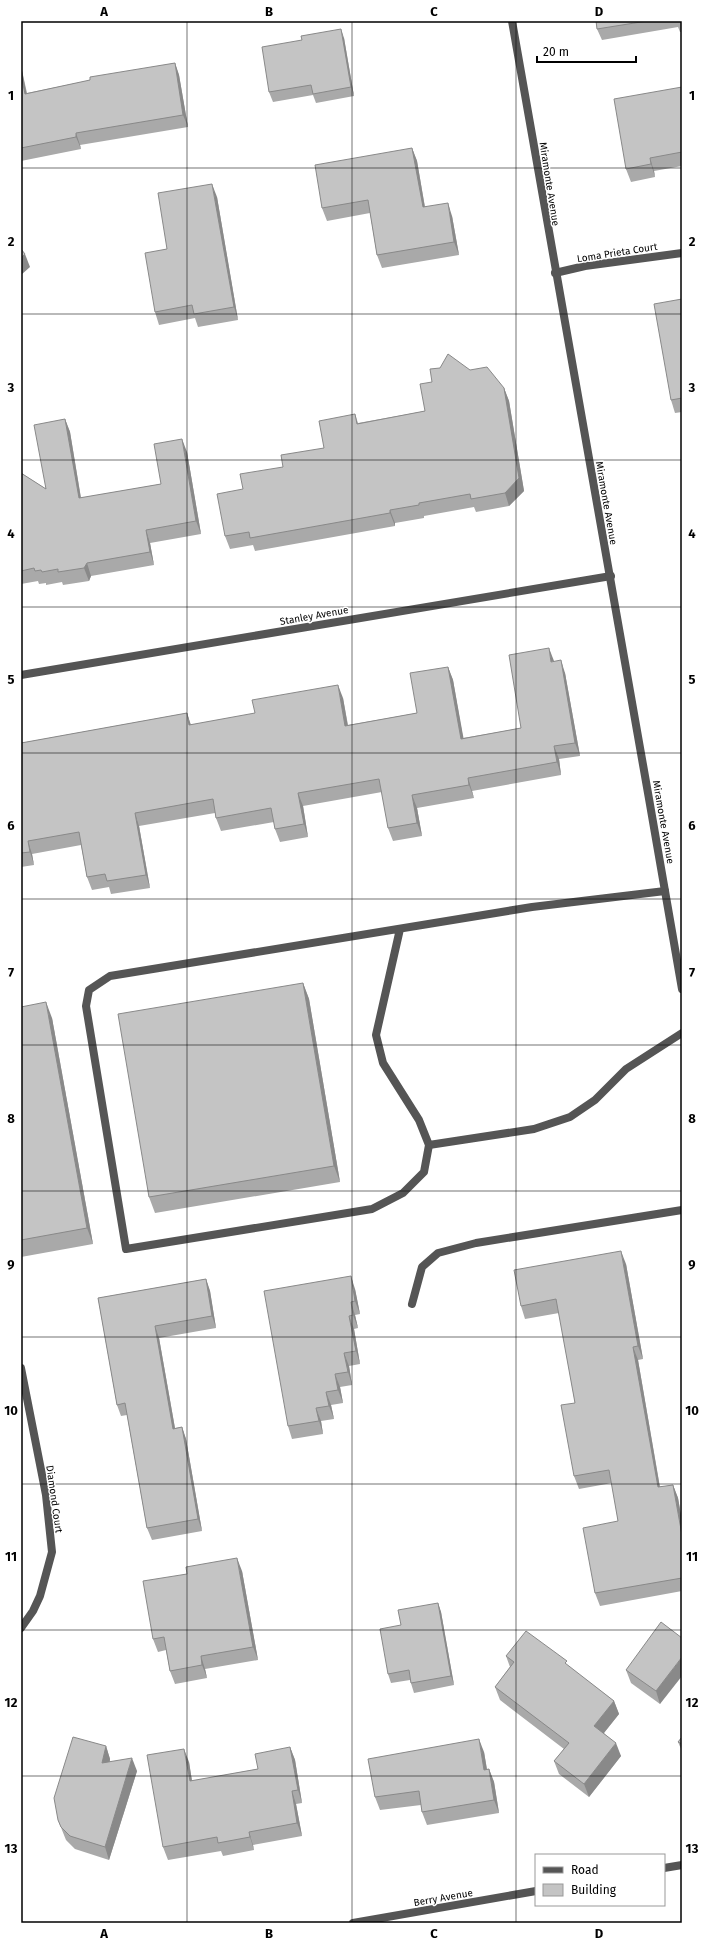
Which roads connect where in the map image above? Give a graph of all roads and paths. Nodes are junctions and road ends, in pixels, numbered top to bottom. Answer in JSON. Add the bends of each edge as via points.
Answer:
{"nodes":[{"id":1,"x":512,"y":21,"type":"edge"},
{"id":2,"x":682,"y":253,"type":"edge"},
{"id":3,"x":555,"y":273,"type":"junction"},
{"id":4,"x":611,"y":576,"type":"junction"},
{"id":5,"x":21,"y":675,"type":"edge"},
{"id":6,"x":665,"y":891,"type":"junction"},
{"id":7,"x":400,"y":929,"type":"junction"},
{"id":8,"x":682,"y":989,"type":"edge"},
{"id":9,"x":682,"y":1033,"type":"edge"},
{"id":10,"x":429,"y":1145,"type":"junction"},
{"id":11,"x":682,"y":1210,"type":"edge"},
{"id":12,"x":412,"y":1304,"type":"dead end"},
{"id":13,"x":21,"y":1368,"type":"edge"},
{"id":14,"x":21,"y":1628,"type":"edge"},
{"id":15,"x":682,"y":1865,"type":"edge"},
{"id":16,"x":665,"y":1868,"type":"edge"},
{"id":17,"x":535,"y":1891,"type":"edge"},
{"id":18,"x":353,"y":1923,"type":"edge"}],
"edges":[{"from":1,"to":3,"type":"street","name":"Miramonte Avenue"},
{"from":2,"to":3,"type":"street","name":"Loma Prieta Court","via":[[585,266]]},
{"from":3,"to":4,"type":"street","name":"Miramonte Avenue"},
{"from":4,"to":5,"type":"street","name":"Stanley Avenue"},
{"from":4,"to":6,"type":"street","name":"Miramonte Avenue"},
{"from":6,"to":7,"type":"street","via":[[532,908]]},
{"from":6,"to":8,"type":"street","name":"Miramonte Avenue"},
{"from":7,"to":10,"type":"street","via":[[376,1035],[383,1064],[419,1120]]},
{"from":7,"to":10,"type":"street","via":[[110,976],[89,990],[86,1006],[126,1249],[372,1210],[403,1193],[424,1172]]},
{"from":9,"to":10,"type":"street","via":[[626,1069],[595,1100],[570,1117],[534,1129]]},
{"from":11,"to":12,"type":"street","via":[[476,1243],[438,1253],[422,1267]]},
{"from":13,"to":14,"type":"street","name":"Diamond Court","via":[[46,1495],[52,1552],[40,1596]]},
{"from":15,"to":16,"type":"street"},
{"from":17,"to":18,"type":"street","name":"Berry Avenue"}]}
